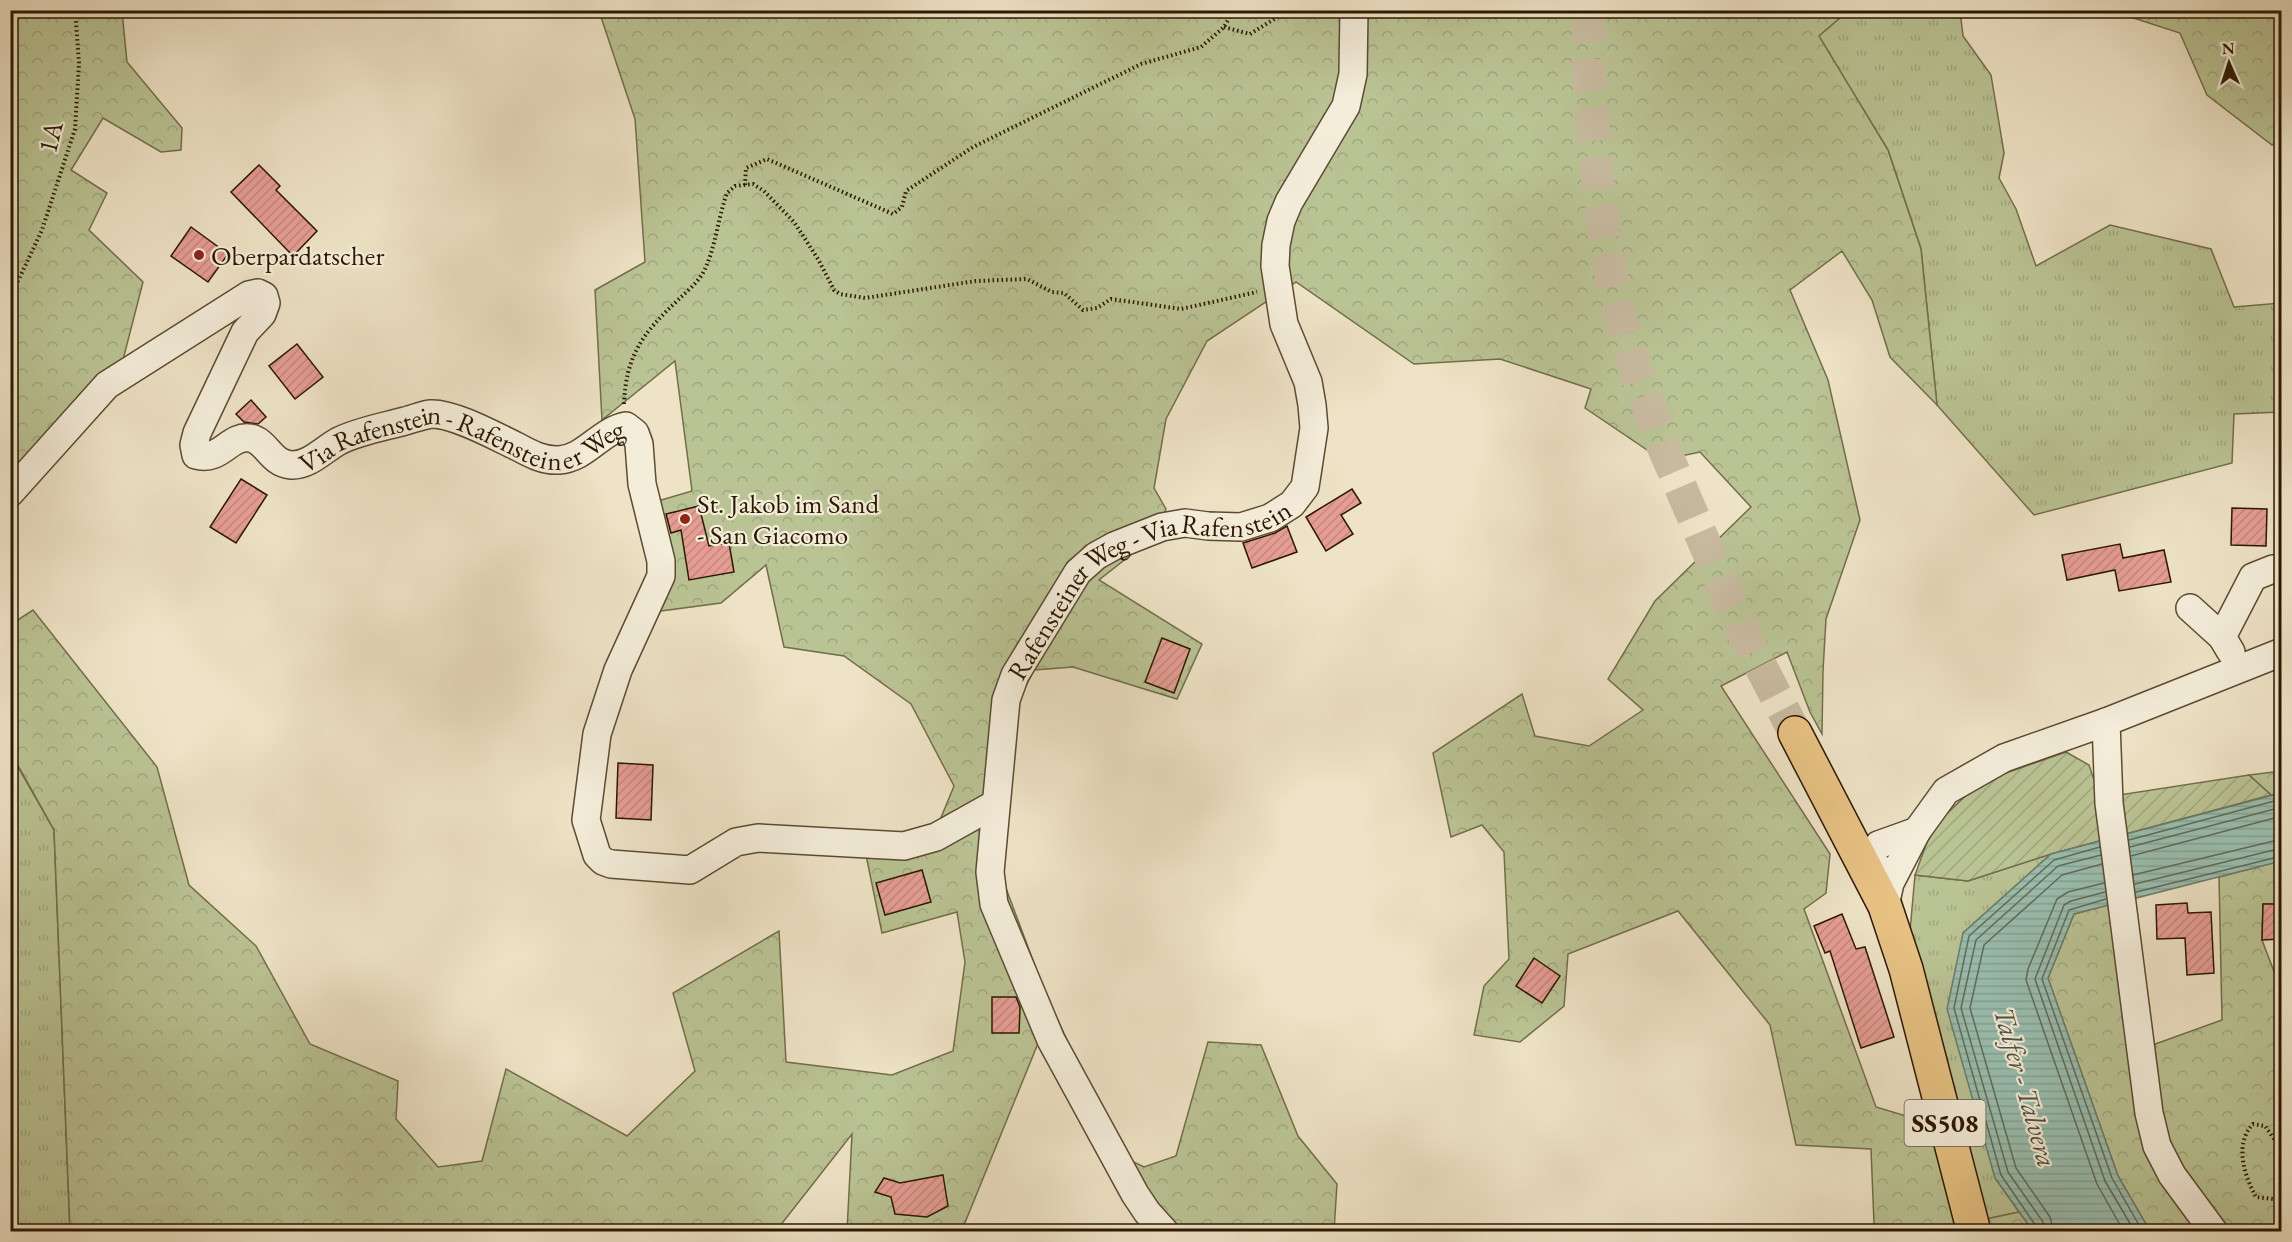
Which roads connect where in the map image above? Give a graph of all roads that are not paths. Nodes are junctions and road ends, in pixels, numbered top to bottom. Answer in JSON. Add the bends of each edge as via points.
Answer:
{"nodes":[{"id":1,"x":1354,"y":10,"type":"edge"},
{"id":2,"x":10,"y":493,"type":"edge"},
{"id":3,"x":2273,"y":569,"type":"dead end"},
{"id":4,"x":2190,"y":608,"type":"dead end"},
{"id":5,"x":2222,"y":637,"type":"junction"},
{"id":6,"x":2282,"y":652,"type":"edge"},
{"id":7,"x":2241,"y":668,"type":"junction"},
{"id":8,"x":2106,"y":722,"type":"junction"},
{"id":9,"x":1795,"y":733,"type":"tunnel mouth"},
{"id":10,"x":995,"y":804,"type":"junction"},
{"id":11,"x":1917,"y":831,"type":"junction"},
{"id":12,"x":1872,"y":855,"type":"junction"},
{"id":13,"x":1900,"y":867,"type":"junction"},
{"id":14,"x":1885,"y":906,"type":"junction"},
{"id":15,"x":1165,"y":1232,"type":"edge"},
{"id":16,"x":1974,"y":1232,"type":"edge"},
{"id":17,"x":2214,"y":1232,"type":"edge"}],
"edges":[{"from":1,"to":10,"type":"street","name":"Rafensteiner Weg - Via Rafenstein","via":[[1353,74],[1346,106],[1289,202],[1276,245],[1277,289],[1284,324],[1308,382],[1312,405],[1314,428],[1305,487],[1292,504],[1270,518],[1241,527],[1185,522],[1162,527],[1114,546],[1078,572],[1016,675],[1006,700]]},
{"from":2,"to":10,"type":"street","name":"Via Rafenstein - Rafensteiner Weg","via":[[107,385],[258,293],[266,303],[262,314],[245,332],[196,434],[196,455],[214,455],[236,441],[250,438],[279,462],[299,465],[339,441],[430,414],[446,416],[494,435],[540,458],[557,460],[575,457],[613,428],[626,426],[635,433],[661,576],[618,670],[597,734],[586,820],[603,861],[690,870],[736,842],[758,838],[904,846],[936,837]]},
{"from":3,"to":5,"type":"street","via":[[2253,577]]},
{"from":4,"to":5,"type":"street"},
{"from":5,"to":7,"type":"street"},
{"from":6,"to":7,"type":"street"},
{"from":7,"to":8,"type":"street"},
{"from":8,"to":11,"type":"street","via":[[2004,758],[1956,785]]},
{"from":8,"to":17,"type":"street","via":[[2109,803],[2147,1102],[2157,1146],[2172,1175]]},
{"from":9,"to":12,"type":"main road","number":"SS508","via":[[1846,829]]},
{"from":10,"to":15,"type":"street","name":"Rafensteiner Weg - Via Rafenstein","via":[[990,872],[994,904],[1061,1058],[1135,1194]]},
{"from":11,"to":12,"type":"street"},
{"from":11,"to":13,"type":"street"},
{"from":12,"to":13,"type":"street","via":[[1882,870]]},
{"from":12,"to":14,"type":"main road","number":"SS508"},
{"from":13,"to":14,"type":"street","via":[[1890,883]]},
{"from":14,"to":16,"type":"main road","number":"SS508","via":[[1906,969]]}]}
